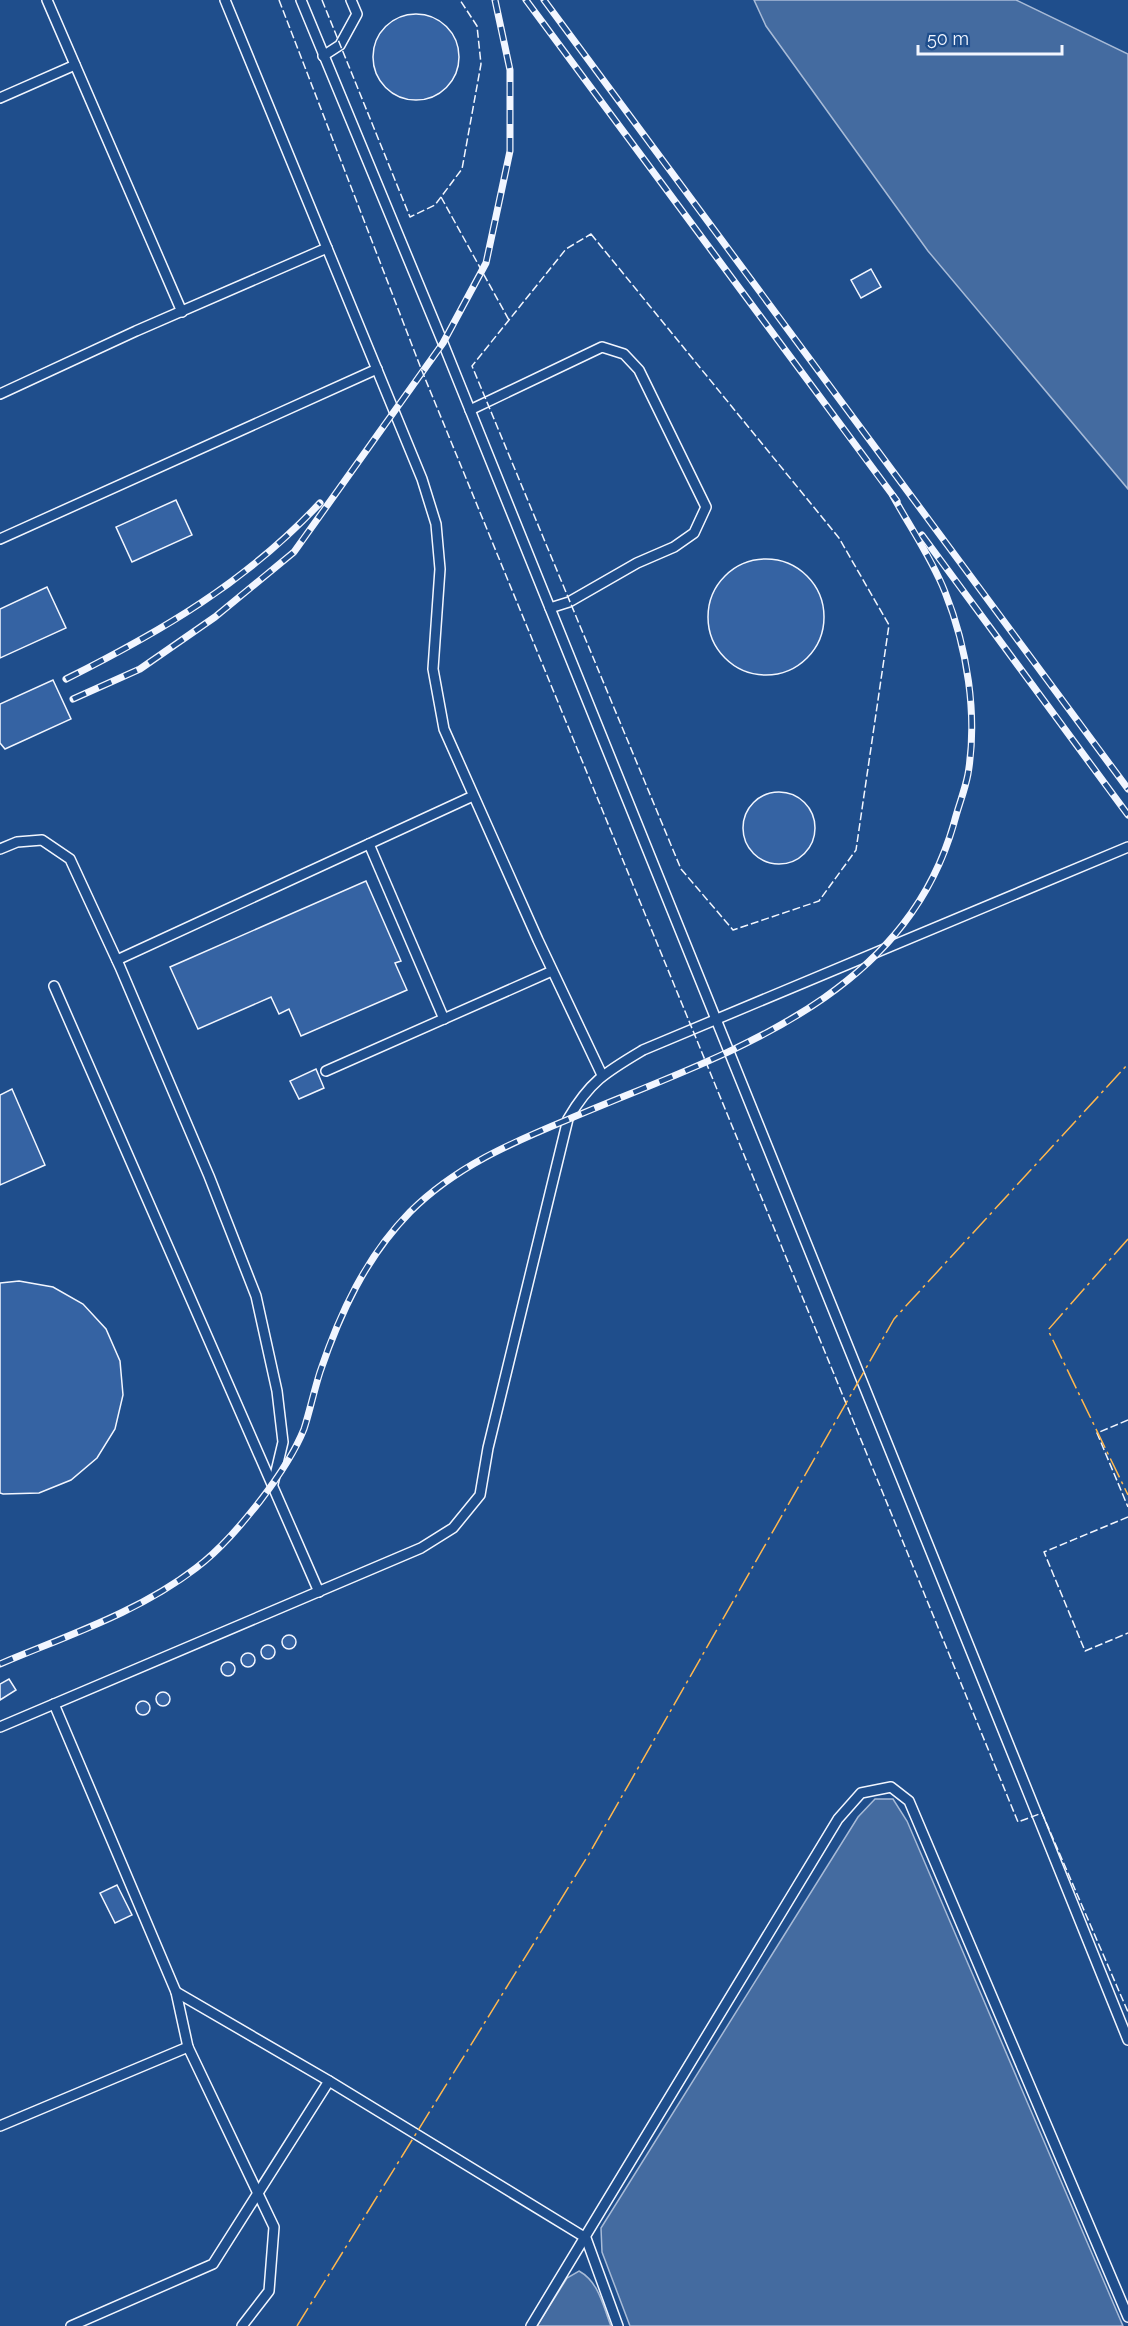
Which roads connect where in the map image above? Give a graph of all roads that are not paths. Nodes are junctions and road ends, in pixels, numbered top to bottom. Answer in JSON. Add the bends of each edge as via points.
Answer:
{"nodes":[{"id":1,"x":46,"y":0,"type":"edge"},
{"id":2,"x":225,"y":0,"type":"edge"},
{"id":3,"x":301,"y":0,"type":"edge"},
{"id":4,"x":351,"y":0,"type":"edge"},
{"id":5,"x":323,"y":56,"type":"junction"},
{"id":6,"x":75,"y":64,"type":"junction"},
{"id":7,"x":0,"y":98,"type":"edge"},
{"id":8,"x":327,"y":248,"type":"junction"},
{"id":9,"x":183,"y":312,"type":"junction"},
{"id":10,"x":377,"y":369,"type":"junction"},
{"id":11,"x":0,"y":394,"type":"edge"},
{"id":12,"x":470,"y":410,"type":"junction"},
{"id":13,"x":0,"y":539,"type":"edge"},
{"id":14,"x":549,"y":608,"type":"junction"},
{"id":15,"x":473,"y":796,"type":"junction"},
{"id":16,"x":369,"y":844,"type":"junction"},
{"id":17,"x":1128,"y":847,"type":"edge"},
{"id":18,"x":0,"y":849,"type":"edge"},
{"id":19,"x":117,"y":960,"type":"junction"},
{"id":20,"x":552,"y":971,"type":"junction"},
{"id":21,"x":54,"y":986,"type":"dead end"},
{"id":22,"x":444,"y":1018,"type":"junction"},
{"id":23,"x":717,"y":1021,"type":"junction"},
{"id":24,"x":326,"y":1071,"type":"dead end"},
{"id":25,"x":602,"y":1075,"type":"junction"},
{"id":26,"x":273,"y":1484,"type":"junction"},
{"id":27,"x":318,"y":1592,"type":"junction"},
{"id":28,"x":54,"y":1704,"type":"junction"},
{"id":29,"x":0,"y":1727,"type":"edge"},
{"id":30,"x":176,"y":1992,"type":"junction"},
{"id":31,"x":1128,"y":2040,"type":"edge"},
{"id":32,"x":188,"y":2047,"type":"junction"},
{"id":33,"x":329,"y":2080,"type":"junction"},
{"id":34,"x":0,"y":2126,"type":"edge"},
{"id":35,"x":258,"y":2194,"type":"junction"},
{"id":36,"x":586,"y":2238,"type":"junction"},
{"id":37,"x":1128,"y":2317,"type":"edge"},
{"id":38,"x":71,"y":2326,"type":"edge"},
{"id":39,"x":242,"y":2326,"type":"edge"},
{"id":40,"x":531,"y":2326,"type":"edge"},
{"id":41,"x":618,"y":2326,"type":"edge"}],
"edges":[{"from":1,"to":6,"type":"lane"},
{"from":2,"to":8,"type":"lane"},
{"from":3,"to":5,"type":"lane"},
{"from":4,"to":5,"type":"lane","via":[[357,14],[340,45]]},
{"from":5,"to":12,"type":"lane"},
{"from":6,"to":7,"type":"lane"},
{"from":6,"to":9,"type":"lane"},
{"from":8,"to":9,"type":"lane"},
{"from":8,"to":10,"type":"lane"},
{"from":9,"to":11,"type":"lane"},
{"from":10,"to":13,"type":"lane"},
{"from":10,"to":15,"type":"lane","via":[[436,524],[440,569],[433,669],[444,729]]},
{"from":12,"to":14,"type":"lane"},
{"from":12,"to":14,"type":"lane","via":[[602,346],[624,354],[639,370],[706,507],[694,533],[674,547],[569,602]]},
{"from":14,"to":23,"type":"lane"},
{"from":15,"to":16,"type":"lane"},
{"from":15,"to":20,"type":"lane"},
{"from":16,"to":19,"type":"lane"},
{"from":16,"to":22,"type":"lane"},
{"from":17,"to":23,"type":"lane"},
{"from":18,"to":19,"type":"lane","via":[[17,842],[42,840],[70,859]]},
{"from":19,"to":26,"type":"lane","via":[[256,1296],[277,1391],[283,1442]]},
{"from":20,"to":22,"type":"lane"},
{"from":20,"to":25,"type":"lane"},
{"from":21,"to":26,"type":"lane"},
{"from":22,"to":24,"type":"lane"},
{"from":23,"to":25,"type":"lane","via":[[643,1050]]},
{"from":23,"to":31,"type":"lane"},
{"from":25,"to":27,"type":"lane","via":[[568,1119],[480,1495],[453,1528],[422,1548]]},
{"from":26,"to":27,"type":"lane"},
{"from":27,"to":28,"type":"lane"},
{"from":28,"to":29,"type":"lane"},
{"from":28,"to":30,"type":"lane"},
{"from":30,"to":32,"type":"lane"},
{"from":30,"to":33,"type":"lane"},
{"from":32,"to":34,"type":"lane"},
{"from":32,"to":35,"type":"lane"},
{"from":33,"to":35,"type":"lane"},
{"from":33,"to":36,"type":"lane"},
{"from":35,"to":38,"type":"lane","via":[[213,2264]]},
{"from":35,"to":39,"type":"lane","via":[[274,2227],[269,2291]]},
{"from":36,"to":37,"type":"lane","via":[[838,1819],[861,1793],[891,1787],[909,1802]]},
{"from":36,"to":40,"type":"lane"},
{"from":36,"to":41,"type":"lane"}]}
